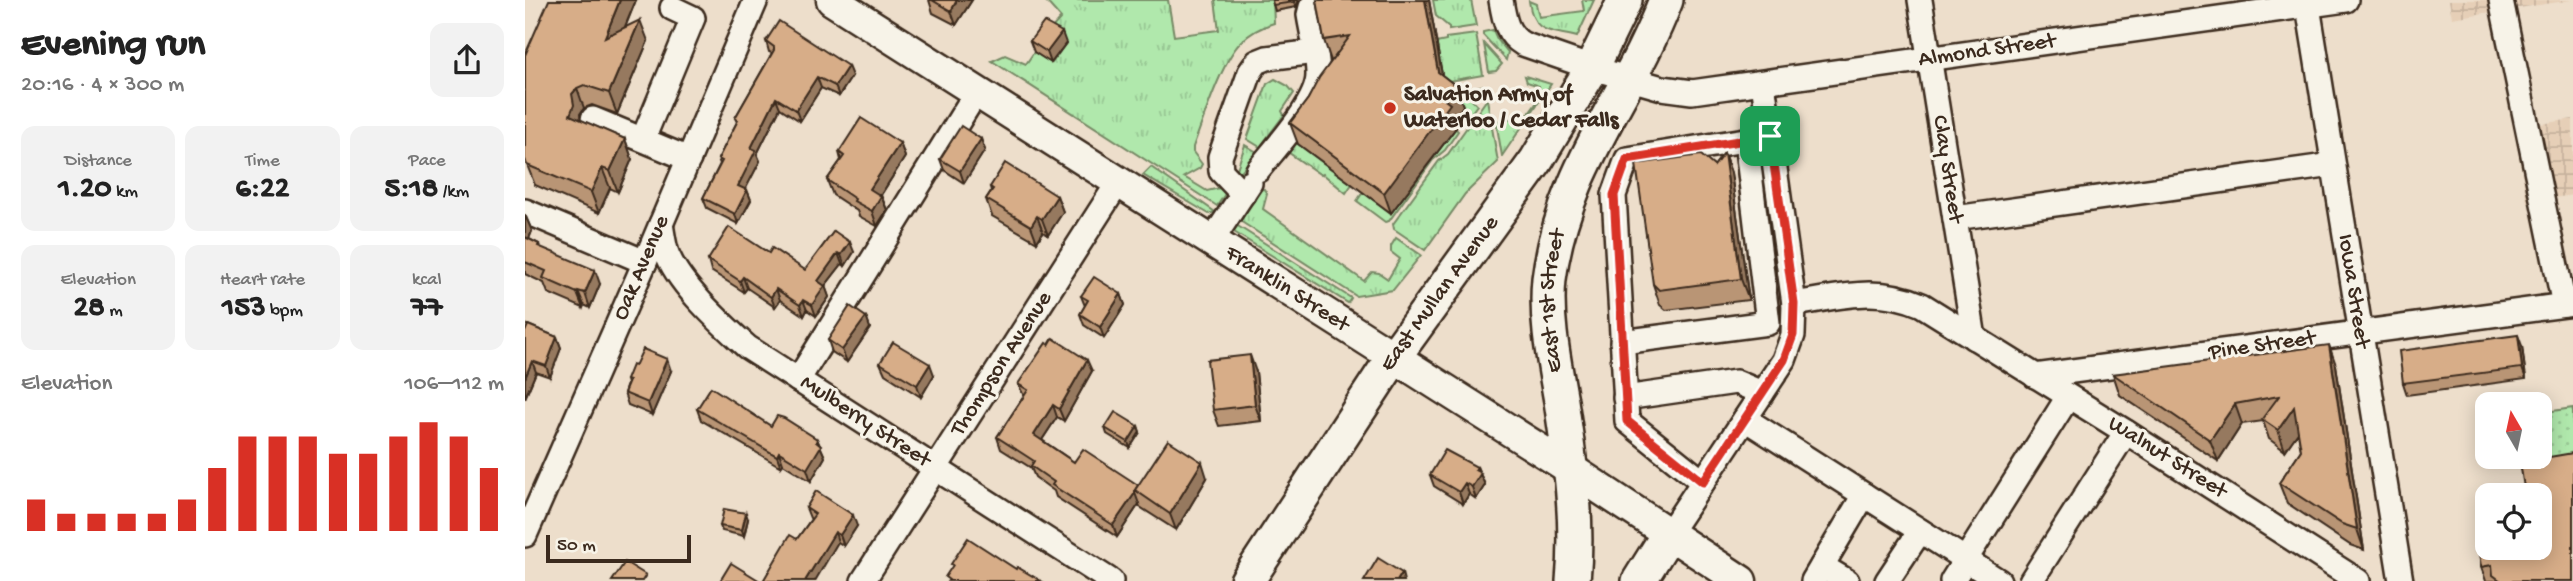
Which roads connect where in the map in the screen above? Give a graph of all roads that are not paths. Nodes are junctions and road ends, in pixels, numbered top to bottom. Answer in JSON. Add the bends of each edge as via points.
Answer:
{"nodes":[{"id":1,"x":756,"y":0,"type":"edge"},
{"id":2,"x":832,"y":0,"type":"edge"},
{"id":3,"x":1501,"y":0,"type":"edge"},
{"id":4,"x":1625,"y":0,"type":"edge"},
{"id":5,"x":1666,"y":0,"type":"edge"},
{"id":6,"x":1920,"y":0,"type":"edge"},
{"id":7,"x":2346,"y":0,"type":"edge"},
{"id":8,"x":2501,"y":0,"type":"edge"},
{"id":9,"x":2307,"y":3,"type":"edge"},
{"id":10,"x":1311,"y":7,"type":"dead end"},
{"id":11,"x":673,"y":8,"type":"dead end"},
{"id":12,"x":1315,"y":52,"type":"junction"},
{"id":13,"x":1929,"y":60,"type":"junction"},
{"id":14,"x":1592,"y":68,"type":"junction"},
{"id":15,"x":1630,"y":78,"type":"junction"},
{"id":16,"x":1763,"y":83,"type":"junction"},
{"id":17,"x":977,"y":93,"type":"junction"},
{"id":18,"x":593,"y":119,"type":"dead end"},
{"id":19,"x":1770,"y":136,"type":"junction"},
{"id":20,"x":643,"y":139,"type":"junction"},
{"id":21,"x":1745,"y":140,"type":"junction"},
{"id":22,"x":689,"y":159,"type":"junction"},
{"id":23,"x":2333,"y":164,"type":"junction"},
{"id":24,"x":1118,"y":183,"type":"junction"},
{"id":25,"x":1243,"y":194,"type":"junction"},
{"id":26,"x":525,"y":211,"type":"edge"},
{"id":27,"x":1955,"y":218,"type":"junction"},
{"id":28,"x":661,"y":224,"type":"junction"},
{"id":29,"x":1211,"y":242,"type":"junction"},
{"id":30,"x":645,"y":262,"type":"junction"},
{"id":31,"x":2568,"y":305,"type":"edge"},
{"id":32,"x":1794,"y":312,"type":"junction"},
{"id":33,"x":1768,"y":323,"type":"junction"},
{"id":34,"x":2359,"y":333,"type":"junction"},
{"id":35,"x":1974,"y":338,"type":"junction"},
{"id":36,"x":1622,"y":342,"type":"junction"},
{"id":37,"x":1393,"y":358,"type":"junction"},
{"id":38,"x":2035,"y":376,"type":"junction"},
{"id":39,"x":798,"y":380,"type":"junction"},
{"id":40,"x":1762,"y":393,"type":"junction"},
{"id":41,"x":2068,"y":397,"type":"junction"},
{"id":42,"x":1625,"y":398,"type":"junction"},
{"id":43,"x":1745,"y":419,"type":"junction"},
{"id":44,"x":2126,"y":432,"type":"junction"},
{"id":45,"x":935,"y":468,"type":"junction"},
{"id":46,"x":1572,"y":470,"type":"junction"},
{"id":47,"x":1703,"y":482,"type":"junction"},
{"id":48,"x":1864,"y":495,"type":"junction"},
{"id":49,"x":1920,"y":531,"type":"junction"},
{"id":50,"x":1669,"y":533,"type":"junction"},
{"id":51,"x":525,"y":535,"type":"edge"},
{"id":52,"x":1965,"y":560,"type":"junction"},
{"id":53,"x":1818,"y":574,"type":"edge"},
{"id":54,"x":863,"y":581,"type":"edge"},
{"id":55,"x":1111,"y":581,"type":"edge"},
{"id":56,"x":1247,"y":581,"type":"edge"},
{"id":57,"x":1573,"y":581,"type":"edge"},
{"id":58,"x":1639,"y":581,"type":"edge"},
{"id":59,"x":1741,"y":581,"type":"edge"},
{"id":60,"x":1847,"y":581,"type":"edge"},
{"id":61,"x":1887,"y":581,"type":"edge"},
{"id":62,"x":1951,"y":581,"type":"edge"},
{"id":63,"x":1999,"y":581,"type":"edge"},
{"id":64,"x":2031,"y":581,"type":"edge"},
{"id":65,"x":2358,"y":581,"type":"edge"},
{"id":66,"x":2401,"y":581,"type":"edge"}],
"edges":[{"from":1,"to":22,"type":"street","name":"Oak Avenue"},
{"from":2,"to":17,"type":"main road","name":"Franklin Street"},
{"from":3,"to":14,"type":"street","name":"Almond Street","via":[[1507,29],[1516,40]]},
{"from":4,"to":14,"type":"highway","name":"East Mullan Avenue"},
{"from":5,"to":15,"type":"highway"},
{"from":6,"to":13,"type":"street","name":"Clay Street"},
{"from":7,"to":9,"type":"street","name":"Almond Street"},
{"from":8,"to":31,"type":"street"},
{"from":9,"to":13,"type":"street","name":"Almond Street"},
{"from":9,"to":23,"type":"street","name":"Iowa Street"},
{"from":10,"to":12,"type":"street"},
{"from":11,"to":20,"type":"street","via":[[693,18]]},
{"from":12,"to":25,"type":"street","via":[[1316,89],[1263,174]]},
{"from":12,"to":25,"type":"street","via":[[1267,58],[1250,72],[1220,157],[1221,171]]},
{"from":13,"to":16,"type":"street","name":"Almond Street"},
{"from":13,"to":27,"type":"street","name":"Clay Street"},
{"from":14,"to":15,"type":"street","name":"Almond Street"},
{"from":14,"to":37,"type":"highway","name":"East Mullan Avenue","via":[[1537,161]]},
{"from":15,"to":16,"type":"street","name":"Almond Street","via":[[1692,92]]},
{"from":15,"to":46,"type":"highway","name":"East 1st Street","via":[[1570,192],[1549,281],[1555,366]]},
{"from":16,"to":19,"type":"street"},
{"from":17,"to":24,"type":"main road","name":"Franklin Street"},
{"from":17,"to":39,"type":"street"},
{"from":18,"to":20,"type":"street"},
{"from":19,"to":21,"type":"street"},
{"from":19,"to":32,"type":"street"},
{"from":20,"to":22,"type":"street"},
{"from":21,"to":33,"type":"street"},
{"from":21,"to":36,"type":"street","via":[[1627,159],[1614,195]]},
{"from":22,"to":28,"type":"street","name":"Oak Avenue"},
{"from":23,"to":27,"type":"street"},
{"from":23,"to":34,"type":"street","name":"Iowa Street"},
{"from":24,"to":29,"type":"main road","name":"Franklin Street"},
{"from":24,"to":45,"type":"street","name":"Thompson Avenue"},
{"from":25,"to":29,"type":"street"},
{"from":26,"to":30,"type":"street"},
{"from":27,"to":35,"type":"street","name":"Clay Street"},
{"from":28,"to":30,"type":"street","name":"Oak Avenue"},
{"from":28,"to":39,"type":"street","name":"Mulberry Street","via":[[668,256],[716,318],[747,347]]},
{"from":29,"to":37,"type":"main road","name":"Franklin Street"},
{"from":30,"to":51,"type":"street","name":"Oak Avenue"},
{"from":31,"to":34,"type":"street","name":"Pine Street"},
{"from":32,"to":33,"type":"street","name":"Walnut Street"},
{"from":32,"to":35,"type":"street","name":"Walnut Street","via":[[1861,294],[1892,294],[1922,305]]},
{"from":32,"to":40,"type":"street","via":[[1790,347]]},
{"from":33,"to":36,"type":"street","name":"Walnut Street"},
{"from":34,"to":38,"type":"street","name":"Pine Street"},
{"from":34,"to":66,"type":"street","name":"Iowa Street"},
{"from":35,"to":38,"type":"street","name":"Walnut Street"},
{"from":36,"to":42,"type":"street"},
{"from":37,"to":46,"type":"main road","name":"Franklin Street"},
{"from":37,"to":56,"type":"highway","name":"East Mullan Avenue"},
{"from":38,"to":41,"type":"street","name":"Walnut Street"},
{"from":39,"to":45,"type":"street","name":"Mulberry Street"},
{"from":40,"to":42,"type":"street","via":[[1736,382]]},
{"from":40,"to":43,"type":"street"},
{"from":41,"to":44,"type":"street","name":"Walnut Street"},
{"from":41,"to":52,"type":"street"},
{"from":42,"to":47,"type":"street","via":[[1627,421]]},
{"from":43,"to":47,"type":"street"},
{"from":43,"to":48,"type":"street"},
{"from":44,"to":64,"type":"street"},
{"from":44,"to":65,"type":"street","name":"Walnut Street"},
{"from":45,"to":54,"type":"street","name":"Thompson Avenue"},
{"from":45,"to":55,"type":"street","name":"Mulberry Street"},
{"from":46,"to":50,"type":"main road","name":"Franklin Street"},
{"from":46,"to":57,"type":"highway","name":"East 1st Street"},
{"from":47,"to":50,"type":"street"},
{"from":48,"to":49,"type":"street"},
{"from":48,"to":53,"type":"street"},
{"from":49,"to":52,"type":"street"},
{"from":49,"to":61,"type":"street"},
{"from":50,"to":58,"type":"highway"},
{"from":50,"to":59,"type":"main road","name":"Franklin Street"},
{"from":52,"to":62,"type":"street"},
{"from":52,"to":63,"type":"street"},
{"from":53,"to":60,"type":"street"}]}
